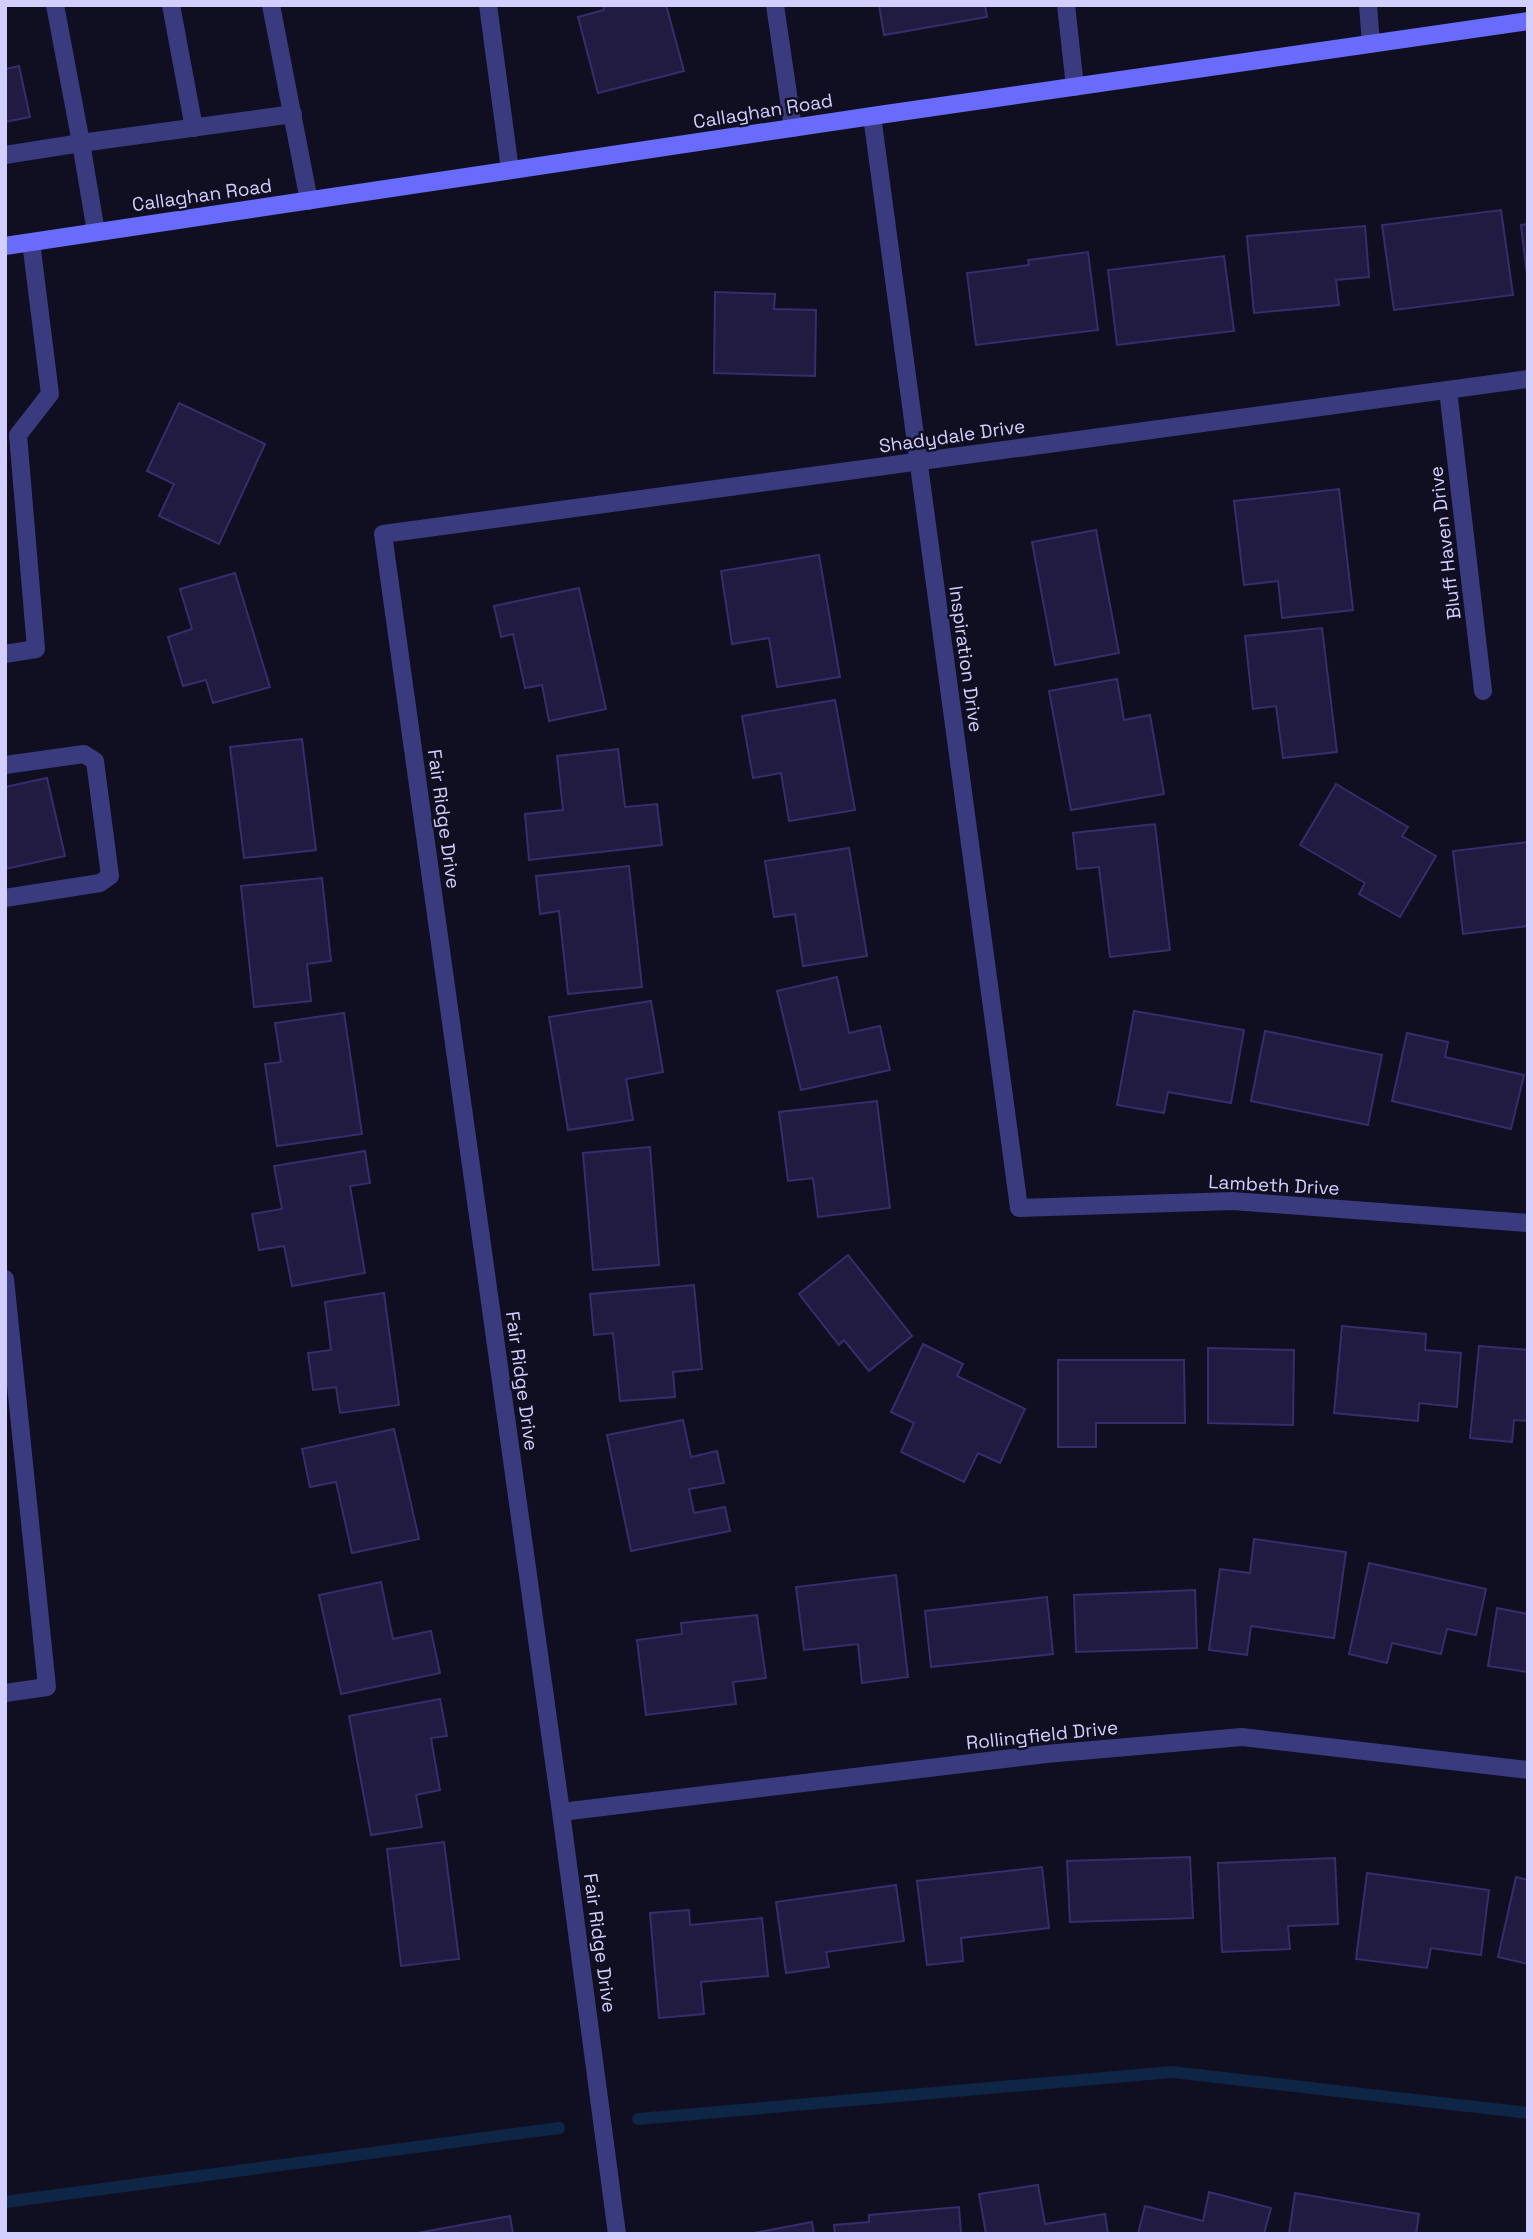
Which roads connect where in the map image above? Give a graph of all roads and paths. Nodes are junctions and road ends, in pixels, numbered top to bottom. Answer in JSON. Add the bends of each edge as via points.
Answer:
{"nodes":[{"id":1,"x":55,"y":5,"type":"edge"},
{"id":2,"x":171,"y":5,"type":"edge"},
{"id":3,"x":271,"y":5,"type":"edge"},
{"id":4,"x":488,"y":5,"type":"edge"},
{"id":5,"x":775,"y":5,"type":"edge"},
{"id":6,"x":1066,"y":5,"type":"edge"},
{"id":7,"x":1368,"y":5,"type":"edge"},
{"id":8,"x":1528,"y":21,"type":"edge"},
{"id":9,"x":1371,"y":44,"type":"junction"},
{"id":10,"x":1074,"y":87,"type":"junction"},
{"id":11,"x":293,"y":114,"type":"junction"},
{"id":12,"x":872,"y":116,"type":"junction"},
{"id":13,"x":194,"y":128,"type":"junction"},
{"id":14,"x":793,"y":128,"type":"junction"},
{"id":15,"x":80,"y":143,"type":"junction"},
{"id":16,"x":5,"y":155,"type":"edge"},
{"id":17,"x":510,"y":170,"type":"junction"},
{"id":18,"x":309,"y":201,"type":"junction"},
{"id":19,"x":96,"y":232,"type":"junction"},
{"id":20,"x":31,"y":242,"type":"junction"},
{"id":21,"x":5,"y":246,"type":"edge"},
{"id":22,"x":1528,"y":379,"type":"edge"},
{"id":23,"x":1448,"y":390,"type":"junction"},
{"id":24,"x":918,"y":462,"type":"junction"},
{"id":25,"x":383,"y":534,"type":"joint"},
{"id":26,"x":5,"y":654,"type":"edge"},
{"id":27,"x":1483,"y":691,"type":"dead end"},
{"id":28,"x":5,"y":765,"type":"edge"},
{"id":29,"x":5,"y":898,"type":"edge"},
{"id":30,"x":1018,"y":1208,"type":"joint"},
{"id":31,"x":1528,"y":1223,"type":"edge"},
{"id":32,"x":5,"y":1279,"type":"edge"},
{"id":33,"x":5,"y":1693,"type":"edge"},
{"id":34,"x":1528,"y":1770,"type":"edge"},
{"id":35,"x":561,"y":1812,"type":"junction"},
{"id":36,"x":617,"y":2234,"type":"edge"}],
"edges":[{"from":1,"to":15,"type":"street"},
{"from":2,"to":13,"type":"street"},
{"from":3,"to":11,"type":"street"},
{"from":4,"to":17,"type":"street"},
{"from":5,"to":14,"type":"street"},
{"from":6,"to":10,"type":"street"},
{"from":7,"to":9,"type":"street"},
{"from":8,"to":9,"type":"main road","name":"Callaghan Road"},
{"from":9,"to":10,"type":"main road","name":"Callaghan Road"},
{"from":10,"to":12,"type":"main road","name":"Callaghan Road"},
{"from":11,"to":13,"type":"street"},
{"from":11,"to":18,"type":"street"},
{"from":12,"to":14,"type":"main road","name":"Callaghan Road"},
{"from":12,"to":24,"type":"street","name":"Inspiration Drive"},
{"from":13,"to":15,"type":"street"},
{"from":14,"to":17,"type":"main road","name":"Callaghan Road"},
{"from":15,"to":16,"type":"street"},
{"from":15,"to":19,"type":"street"},
{"from":17,"to":18,"type":"main road","name":"Callaghan Road"},
{"from":18,"to":19,"type":"main road","name":"Callaghan Road"},
{"from":19,"to":20,"type":"main road","name":"Callaghan Road"},
{"from":20,"to":21,"type":"main road","name":"Callaghan Road"},
{"from":20,"to":26,"type":"street","via":[[50,394],[18,435],[36,649]]},
{"from":22,"to":23,"type":"street","name":"Shadydale Drive"},
{"from":23,"to":24,"type":"street","name":"Shadydale Drive"},
{"from":23,"to":27,"type":"street","name":"Bluff Haven Drive"},
{"from":24,"to":25,"type":"street","name":"Shadydale Drive"},
{"from":24,"to":30,"type":"street","name":"Inspiration Drive"},
{"from":25,"to":35,"type":"street","name":"Fair Ridge Drive"},
{"from":28,"to":29,"type":"street","via":[[84,754],[95,761],[110,876],[100,883]]},
{"from":30,"to":31,"type":"street","name":"Lambeth Drive","via":[[1233,1201]]},
{"from":32,"to":33,"type":"street","via":[[47,1687]]},
{"from":34,"to":35,"type":"street","name":"Rollingfield Drive","via":[[1242,1737],[1046,1754]]},
{"from":35,"to":36,"type":"street","name":"Fair Ridge Drive"}]}
